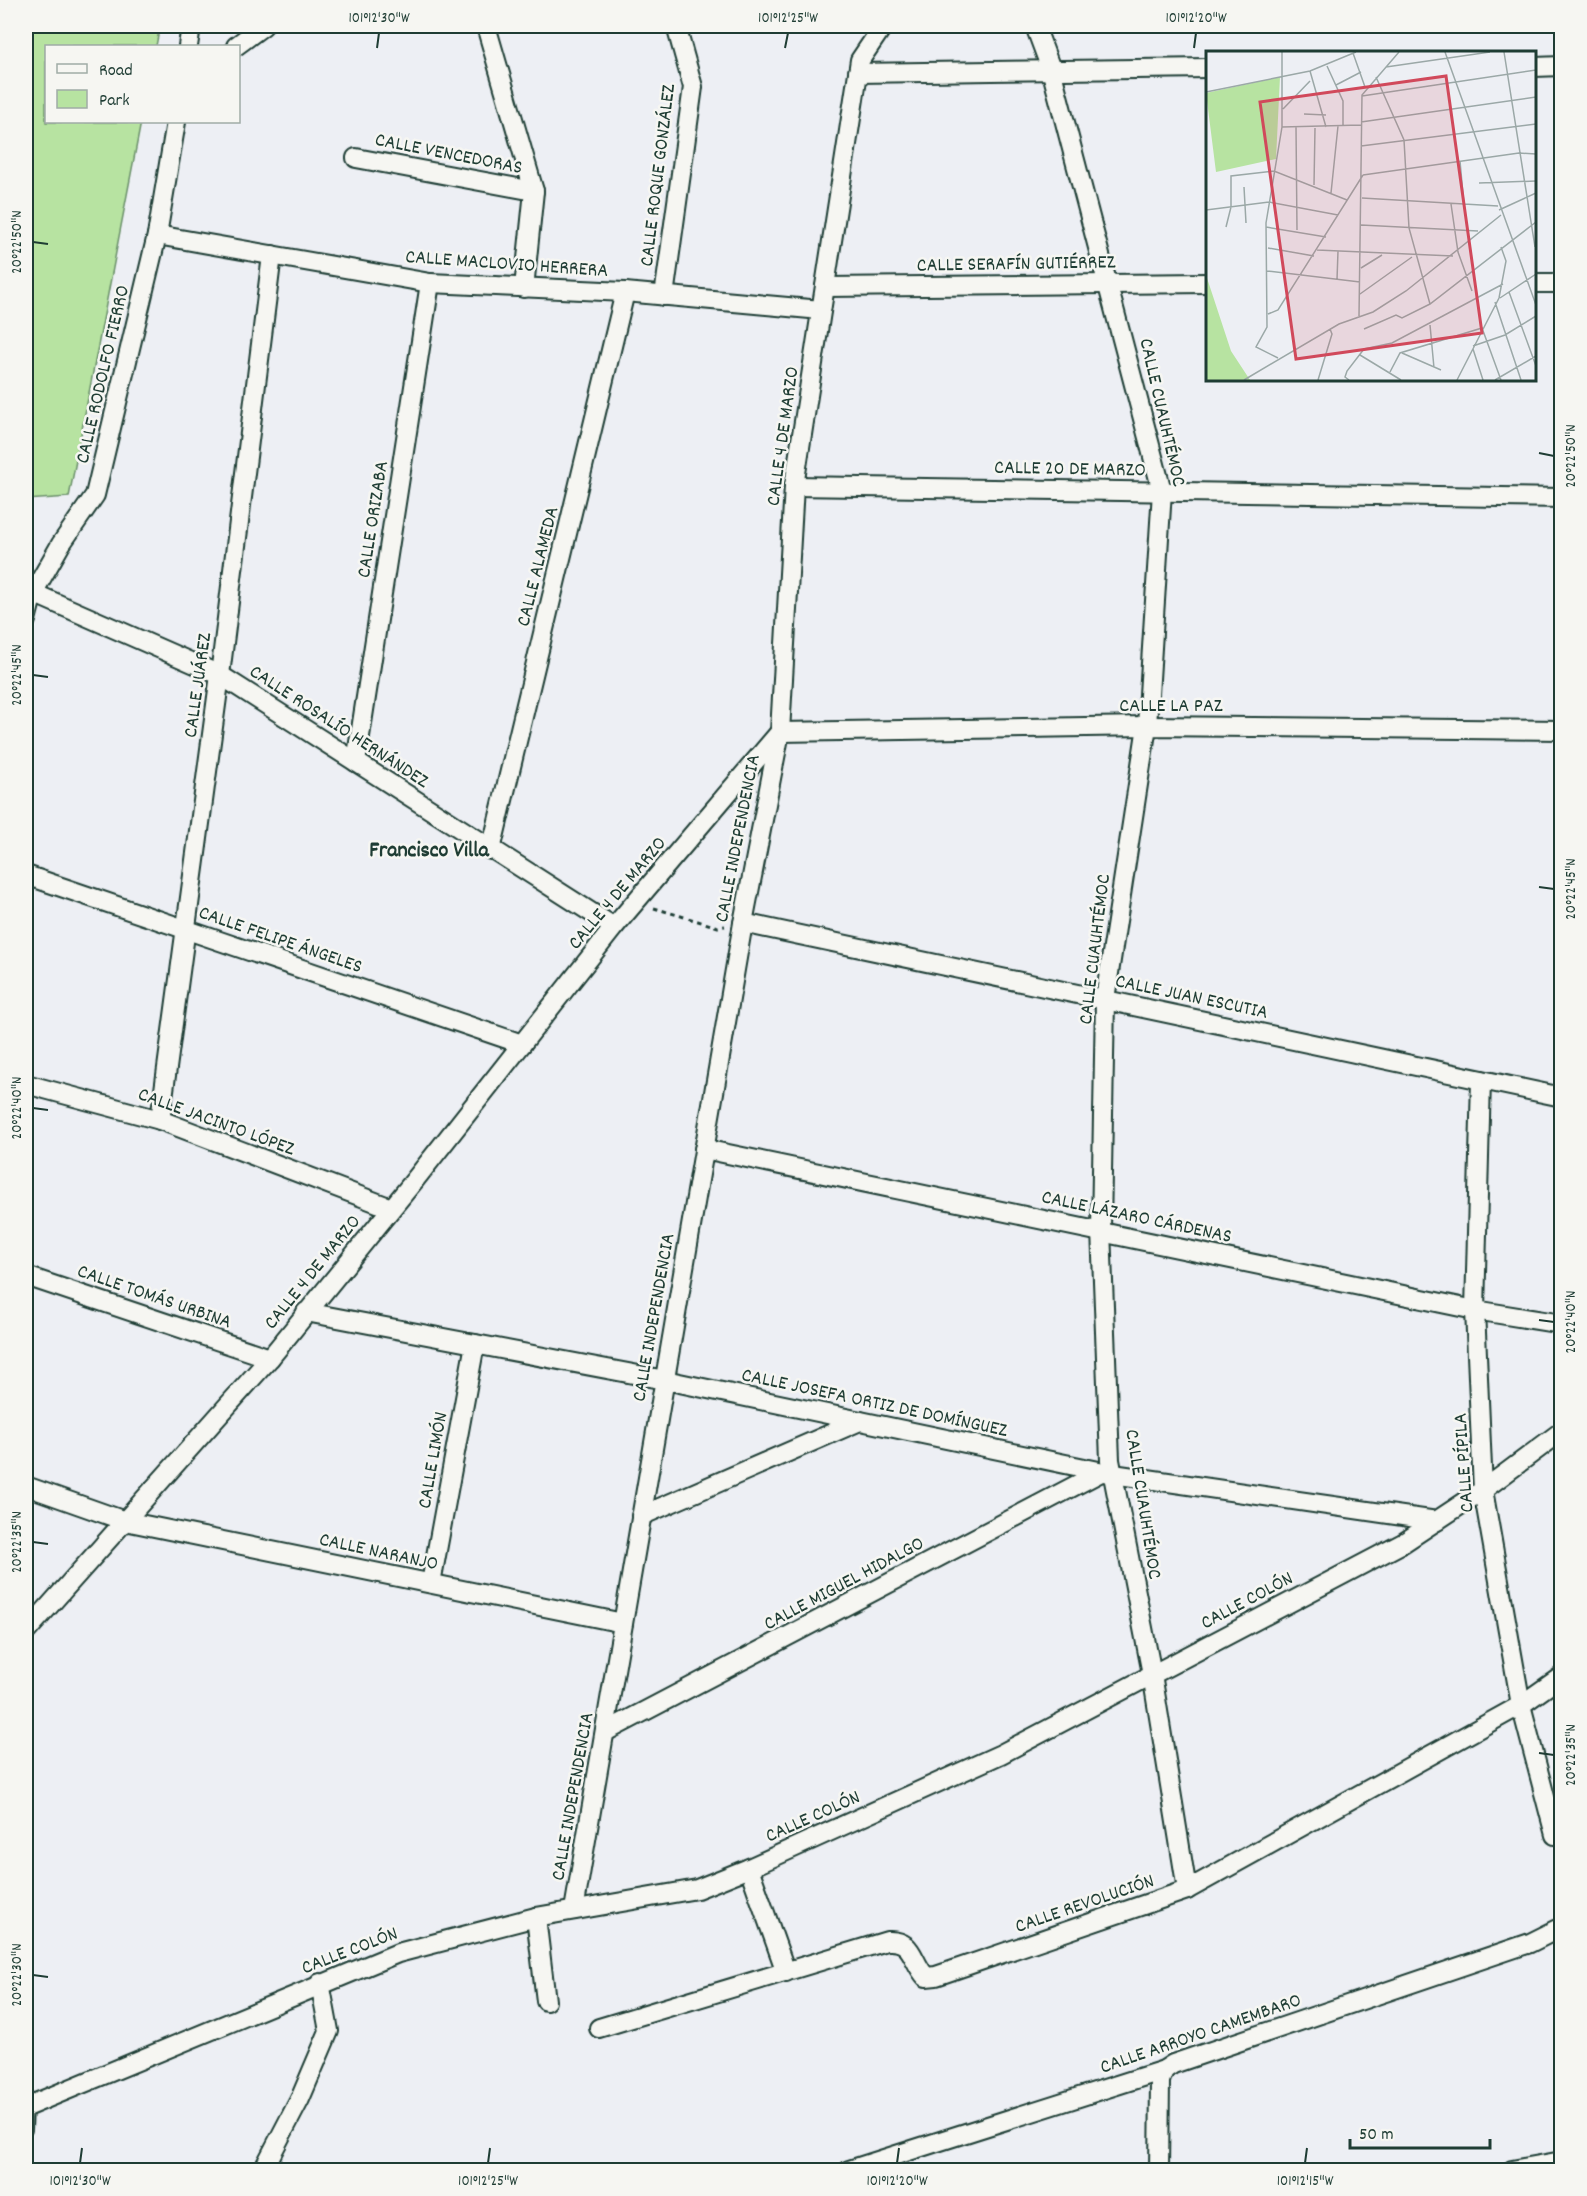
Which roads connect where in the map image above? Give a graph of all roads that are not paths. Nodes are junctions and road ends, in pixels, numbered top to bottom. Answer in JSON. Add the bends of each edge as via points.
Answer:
{"nodes":[{"id":1,"x":191,"y":26,"type":"edge"},
{"id":2,"x":263,"y":26,"type":"edge"},
{"id":3,"x":486,"y":26,"type":"edge"},
{"id":4,"x":676,"y":26,"type":"edge"},
{"id":5,"x":883,"y":26,"type":"edge"},
{"id":6,"x":1035,"y":26,"type":"edge"},
{"id":7,"x":188,"y":45,"type":"edge"},
{"id":8,"x":237,"y":45,"type":"edge"},
{"id":9,"x":1562,"y":66,"type":"edge"},
{"id":10,"x":1536,"y":67,"type":"edge"},
{"id":11,"x":1206,"y":68,"type":"edge"},
{"id":12,"x":1051,"y":69,"type":"junction"},
{"id":13,"x":858,"y":73,"type":"junction"},
{"id":14,"x":176,"y":123,"type":"edge"},
{"id":15,"x":356,"y":158,"type":"dead end"},
{"id":16,"x":534,"y":191,"type":"junction"},
{"id":17,"x":158,"y":235,"type":"junction"},
{"id":18,"x":272,"y":255,"type":"junction"},
{"id":19,"x":1109,"y":282,"type":"junction"},
{"id":20,"x":430,"y":283,"type":"junction"},
{"id":21,"x":1206,"y":283,"type":"edge"},
{"id":22,"x":1536,"y":283,"type":"edge"},
{"id":23,"x":1562,"y":283,"type":"edge"},
{"id":24,"x":825,"y":287,"type":"junction"},
{"id":25,"x":524,"y":288,"type":"junction"},
{"id":26,"x":625,"y":292,"type":"junction"},
{"id":27,"x":664,"y":296,"type":"junction"},
{"id":28,"x":821,"y":310,"type":"junction"},
{"id":29,"x":794,"y":486,"type":"junction"},
{"id":30,"x":1162,"y":491,"type":"junction"},
{"id":31,"x":1562,"y":498,"type":"edge"},
{"id":32,"x":29,"y":593,"type":"edge"},
{"id":33,"x":26,"y":620,"type":"edge"},
{"id":34,"x":220,"y":675,"type":"junction"},
{"id":35,"x":1146,"y":726,"type":"junction"},
{"id":36,"x":1562,"y":730,"type":"edge"},
{"id":37,"x":780,"y":732,"type":"junction"},
{"id":38,"x":356,"y":762,"type":"junction"},
{"id":39,"x":491,"y":850,"type":"junction"},
{"id":40,"x":26,"y":875,"type":"edge"},
{"id":41,"x":743,"y":923,"type":"junction"},
{"id":42,"x":614,"y":927,"type":"junction"},
{"id":43,"x":185,"y":929,"type":"junction"},
{"id":44,"x":1106,"y":999,"type":"junction"},
{"id":45,"x":522,"y":1044,"type":"junction"},
{"id":46,"x":1481,"y":1080,"type":"junction"},
{"id":47,"x":26,"y":1084,"type":"edge"},
{"id":48,"x":1562,"y":1097,"type":"edge"},
{"id":49,"x":160,"y":1120,"type":"junction"},
{"id":50,"x":704,"y":1149,"type":"junction"},
{"id":51,"x":391,"y":1208,"type":"junction"},
{"id":52,"x":1101,"y":1230,"type":"junction"},
{"id":53,"x":26,"y":1276,"type":"edge"},
{"id":54,"x":1475,"y":1310,"type":"junction"},
{"id":55,"x":306,"y":1312,"type":"junction"},
{"id":56,"x":1562,"y":1324,"type":"edge"},
{"id":57,"x":475,"y":1344,"type":"junction"},
{"id":58,"x":270,"y":1358,"type":"junction"},
{"id":59,"x":664,"y":1380,"type":"junction"},
{"id":60,"x":860,"y":1421,"type":"junction"},
{"id":61,"x":1562,"y":1431,"type":"edge"},
{"id":62,"x":1107,"y":1473,"type":"junction"},
{"id":63,"x":26,"y":1486,"type":"edge"},
{"id":64,"x":1483,"y":1490,"type":"junction"},
{"id":65,"x":641,"y":1516,"type":"junction"},
{"id":66,"x":125,"y":1521,"type":"junction"},
{"id":67,"x":1437,"y":1521,"type":"junction"},
{"id":68,"x":431,"y":1583,"type":"junction"},
{"id":69,"x":623,"y":1623,"type":"junction"},
{"id":70,"x":26,"y":1632,"type":"edge"},
{"id":71,"x":1152,"y":1674,"type":"junction"},
{"id":72,"x":1562,"y":1676,"type":"edge"},
{"id":73,"x":1521,"y":1704,"type":"junction"},
{"id":74,"x":604,"y":1732,"type":"junction"},
{"id":75,"x":1555,"y":1835,"type":"dead end"},
{"id":76,"x":749,"y":1868,"type":"junction"},
{"id":77,"x":1186,"y":1890,"type":"junction"},
{"id":78,"x":574,"y":1910,"type":"junction"},
{"id":79,"x":536,"y":1917,"type":"junction"},
{"id":80,"x":1562,"y":1927,"type":"edge"},
{"id":81,"x":786,"y":1972,"type":"junction"},
{"id":82,"x":320,"y":1983,"type":"junction"},
{"id":83,"x":546,"y":2001,"type":"dead end"},
{"id":84,"x":599,"y":2028,"type":"dead end"},
{"id":85,"x":1164,"y":2070,"type":"junction"},
{"id":86,"x":26,"y":2107,"type":"edge"},
{"id":87,"x":26,"y":2130,"type":"edge"},
{"id":88,"x":1562,"y":2161,"type":"edge"},
{"id":89,"x":263,"y":2170,"type":"edge"},
{"id":90,"x":849,"y":2170,"type":"edge"},
{"id":91,"x":1159,"y":2170,"type":"edge"},
{"id":92,"x":1512,"y":2170,"type":"edge"}],
"edges":[{"from":1,"to":7,"type":"street"},
{"from":2,"to":8,"type":"street"},
{"from":3,"to":16,"type":"street"},
{"from":4,"to":27,"type":"street","name":"CALLE ROQUE GONZÁLEZ","via":[[693,87]]},
{"from":5,"to":13,"type":"street","name":"CALLE 4 DE MARZO","via":[[860,60]]},
{"from":6,"to":12,"type":"street","name":"CALLE CUAUHTÉMOC"},
{"from":9,"to":10,"type":"street"},
{"from":11,"to":12,"type":"street"},
{"from":12,"to":13,"type":"street"},
{"from":12,"to":19,"type":"street","name":"CALLE CUAUHTÉMOC"},
{"from":13,"to":24,"type":"street","name":"CALLE 4 DE MARZO"},
{"from":14,"to":17,"type":"street","name":"CALLE RODOLFO FIERRO"},
{"from":15,"to":16,"type":"street","name":"CALLE VENCEDORAS"},
{"from":16,"to":25,"type":"street"},
{"from":17,"to":18,"type":"street","name":"CALLE MACLOVIO HERRERA"},
{"from":17,"to":32,"type":"street","name":"CALLE RODOLFO FIERRO","via":[[95,495]]},
{"from":18,"to":20,"type":"street","name":"CALLE MACLOVIO HERRERA"},
{"from":18,"to":34,"type":"street","name":"CALLE JUÁREZ"},
{"from":19,"to":21,"type":"street","name":"CALLE SERAFÍN GUTIÉRREZ"},
{"from":19,"to":24,"type":"street","name":"CALLE SERAFÍN GUTIÉRREZ"},
{"from":19,"to":30,"type":"street","name":"CALLE CUAUHTÉMOC"},
{"from":20,"to":25,"type":"street","name":"CALLE MACLOVIO HERRERA"},
{"from":20,"to":38,"type":"street","name":"CALLE ORIZABA"},
{"from":22,"to":23,"type":"street"},
{"from":24,"to":28,"type":"street","name":"CALLE 4 DE MARZO"},
{"from":25,"to":26,"type":"street","name":"CALLE MACLOVIO HERRERA"},
{"from":26,"to":27,"type":"street","name":"CALLE MACLOVIO HERRERA"},
{"from":26,"to":39,"type":"street","name":"CALLE ALAMEDA"},
{"from":27,"to":28,"type":"street","name":"CALLE MACLOVIO HERRERA"},
{"from":28,"to":29,"type":"street","name":"CALLE 4 DE MARZO"},
{"from":29,"to":30,"type":"street","name":"CALLE 20 DE MARZO"},
{"from":29,"to":37,"type":"street","name":"CALLE 4 DE MARZO"},
{"from":30,"to":31,"type":"street","name":"CALLE 20 DE MARZO"},
{"from":30,"to":35,"type":"street","name":"CALLE CUAUHTÉMOC"},
{"from":32,"to":33,"type":"street","name":"CALLE RODOLFO FIERRO"},
{"from":32,"to":34,"type":"street","name":"CALLE ROSALÍO HERNÁNDEZ"},
{"from":34,"to":38,"type":"street","name":"CALLE ROSALÍO HERNÁNDEZ"},
{"from":34,"to":43,"type":"street","name":"CALLE JUÁREZ"},
{"from":35,"to":36,"type":"street","name":"CALLE LA PAZ"},
{"from":35,"to":37,"type":"street","name":"CALLE LA PAZ"},
{"from":35,"to":44,"type":"street","name":"CALLE CUAUHTÉMOC"},
{"from":37,"to":41,"type":"street","name":"CALLE INDEPENDENCIA"},
{"from":37,"to":42,"type":"street","name":"CALLE 4 DE MARZO"},
{"from":38,"to":39,"type":"street","name":"CALLE ROSALÍO HERNÁNDEZ"},
{"from":39,"to":42,"type":"street","name":"CALLE ROSALÍO HERNÁNDEZ"},
{"from":40,"to":43,"type":"street","name":"CALLE FELIPE ÁNGELES"},
{"from":41,"to":44,"type":"street","name":"CALLE JUAN ESCUTIA"},
{"from":41,"to":50,"type":"street","name":"CALLE INDEPENDENCIA"},
{"from":42,"to":45,"type":"street","name":"CALLE 4 DE MARZO"},
{"from":43,"to":45,"type":"street","name":"CALLE FELIPE ÁNGELES"},
{"from":43,"to":49,"type":"street","name":"CALLE JUÁREZ"},
{"from":44,"to":46,"type":"street","name":"CALLE JUAN ESCUTIA"},
{"from":44,"to":52,"type":"street","name":"CALLE CUAUHTÉMOC"},
{"from":45,"to":51,"type":"street","name":"CALLE 4 DE MARZO"},
{"from":46,"to":48,"type":"street","name":"CALLE JUAN ESCUTIA"},
{"from":46,"to":54,"type":"street","name":"CALLE PÍPILA"},
{"from":47,"to":49,"type":"street","name":"CALLE JACINTO LÓPEZ"},
{"from":49,"to":51,"type":"street","name":"CALLE JACINTO LÓPEZ"},
{"from":50,"to":52,"type":"street","name":"CALLE LÁZARO CÁRDENAS"},
{"from":50,"to":59,"type":"street","name":"CALLE INDEPENDENCIA"},
{"from":51,"to":55,"type":"street","name":"CALLE 4 DE MARZO"},
{"from":52,"to":54,"type":"street","name":"CALLE LÁZARO CÁRDENAS"},
{"from":52,"to":62,"type":"street","name":"CALLE CUAUHTÉMOC","via":[[1110,1460]]},
{"from":53,"to":58,"type":"street","name":"CALLE TOMÁS URBINA"},
{"from":54,"to":56,"type":"street","name":"CALLE LÁZARO CÁRDENAS"},
{"from":54,"to":64,"type":"street","name":"CALLE PÍPILA"},
{"from":55,"to":57,"type":"street","name":"CALLE JOSEFA ORTIZ DE DOMÍNGUEZ"},
{"from":55,"to":58,"type":"street","name":"CALLE 4 DE MARZO"},
{"from":57,"to":59,"type":"street","name":"CALLE JOSEFA ORTIZ DE DOMÍNGUEZ"},
{"from":57,"to":68,"type":"street","name":"CALLE LIMÓN"},
{"from":58,"to":66,"type":"street","name":"CALLE 4 DE MARZO"},
{"from":59,"to":60,"type":"street","name":"CALLE JOSEFA ORTIZ DE DOMÍNGUEZ"},
{"from":59,"to":65,"type":"street","name":"CALLE INDEPENDENCIA"},
{"from":60,"to":62,"type":"street","name":"CALLE JOSEFA ORTIZ DE DOMÍNGUEZ"},
{"from":60,"to":65,"type":"street"},
{"from":61,"to":64,"type":"street","name":"CALLE COLÓN"},
{"from":62,"to":67,"type":"street","name":"CALLE JOSEFA ORTIZ DE DOMÍNGUEZ"},
{"from":62,"to":71,"type":"street","name":"CALLE CUAUHTÉMOC"},
{"from":62,"to":74,"type":"street","name":"CALLE MIGUEL HIDALGO"},
{"from":63,"to":66,"type":"street","name":"CALLE NARANJO"},
{"from":64,"to":67,"type":"street","name":"CALLE COLÓN"},
{"from":64,"to":73,"type":"street","name":"CALLE PÍPILA"},
{"from":65,"to":69,"type":"street","name":"CALLE INDEPENDENCIA"},
{"from":66,"to":68,"type":"street","name":"CALLE NARANJO"},
{"from":66,"to":70,"type":"street","name":"CALLE 4 DE MARZO"},
{"from":67,"to":71,"type":"street","name":"CALLE COLÓN","via":[[1403,1543]]},
{"from":68,"to":69,"type":"street","name":"CALLE NARANJO"},
{"from":69,"to":74,"type":"street","name":"CALLE INDEPENDENCIA"},
{"from":71,"to":76,"type":"street","name":"CALLE COLÓN","via":[[1000,1754]]},
{"from":71,"to":77,"type":"street","name":"CALLE CUAUHTÉMOC"},
{"from":72,"to":73,"type":"street","name":"CALLE REVOLUCIÓN"},
{"from":73,"to":75,"type":"street","name":"CALLE PÍPILA"},
{"from":73,"to":77,"type":"street","name":"CALLE REVOLUCIÓN"},
{"from":74,"to":78,"type":"street","name":"CALLE INDEPENDENCIA"},
{"from":76,"to":78,"type":"street","name":"CALLE COLÓN","via":[[697,1889]]},
{"from":76,"to":81,"type":"street"},
{"from":77,"to":81,"type":"street","name":"CALLE REVOLUCIÓN","via":[[936,1976],[926,1977],[908,1947],[898,1940]]},
{"from":78,"to":79,"type":"street","name":"CALLE COLÓN"},
{"from":79,"to":82,"type":"street","name":"CALLE COLÓN","via":[[398,1953]]},
{"from":79,"to":83,"type":"street"},
{"from":80,"to":85,"type":"street","name":"CALLE ARROYO CAMEMBARO","via":[[1530,1943]]},
{"from":81,"to":84,"type":"street","name":"CALLE REVOLUCIÓN"},
{"from":82,"to":86,"type":"street","name":"CALLE COLÓN"},
{"from":82,"to":89,"type":"street","via":[[330,2031]]},
{"from":85,"to":90,"type":"street","name":"CALLE ARROYO CAMEMBARO"},
{"from":85,"to":91,"type":"street","via":[[1160,2081]]},
{"from":86,"to":87,"type":"lane"},
{"from":88,"to":92,"type":"street"}]}
